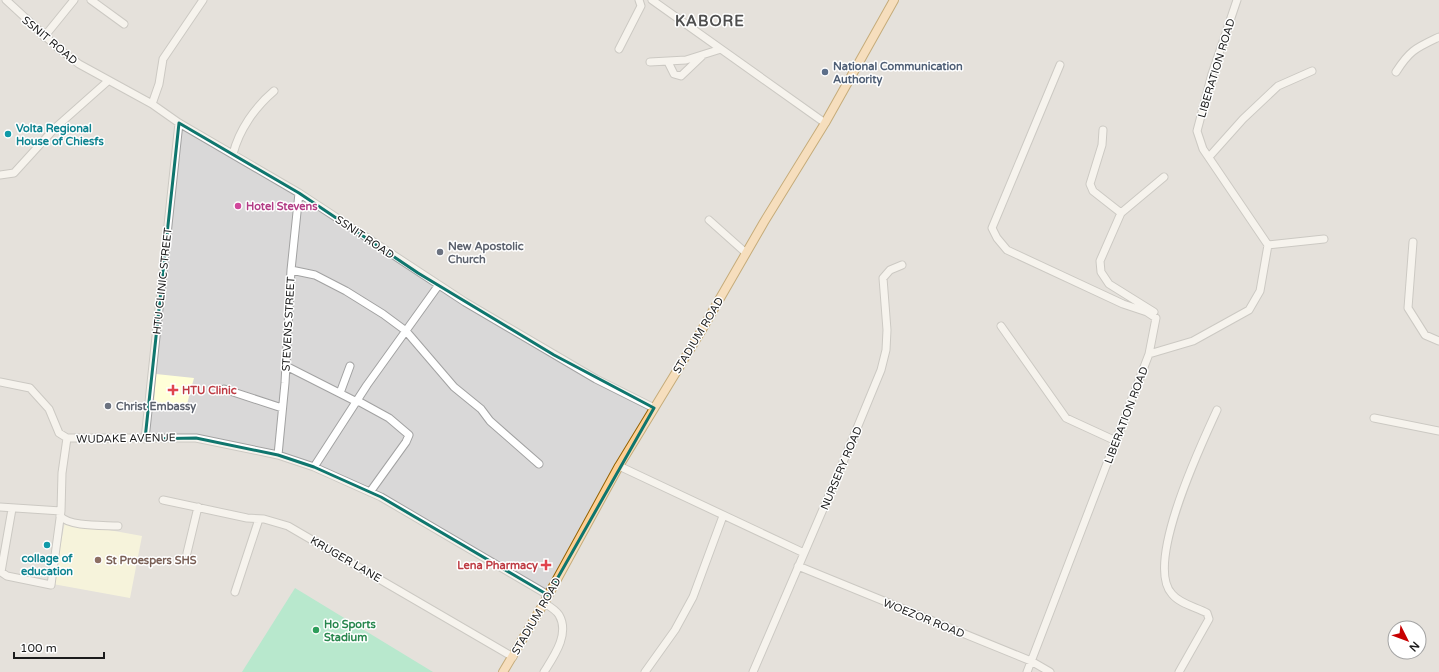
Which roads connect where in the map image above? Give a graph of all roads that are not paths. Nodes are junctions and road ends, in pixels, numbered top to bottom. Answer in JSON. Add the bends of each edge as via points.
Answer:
{"nodes":[{"id":1,"x":6,"y":0,"type":"edge"},
{"id":2,"x":74,"y":0,"type":"edge"},
{"id":3,"x":91,"y":0,"type":"edge"},
{"id":4,"x":203,"y":0,"type":"edge"},
{"id":5,"x":639,"y":0,"type":"edge"},
{"id":6,"x":652,"y":0,"type":"edge"},
{"id":7,"x":894,"y":0,"type":"edge"},
{"id":8,"x":1237,"y":0,"type":"edge"},
{"id":9,"x":124,"y":24,"type":"dead end"},
{"id":10,"x":44,"y":37,"type":"junction"},
{"id":11,"x":1439,"y":37,"type":"edge"},
{"id":12,"x":619,"y":49,"type":"dead end"},
{"id":13,"x":720,"y":49,"type":"junction"},
{"id":14,"x":704,"y":54,"type":"junction"},
{"id":15,"x":650,"y":62,"type":"dead end"},
{"id":16,"x":668,"y":62,"type":"junction"},
{"id":17,"x":1060,"y":65,"type":"dead end"},
{"id":18,"x":1312,"y":71,"type":"dead end"},
{"id":19,"x":1396,"y":72,"type":"dead end"},
{"id":20,"x":108,"y":81,"type":"junction"},
{"id":21,"x":274,"y":91,"type":"dead end"},
{"id":22,"x":152,"y":104,"type":"junction"},
{"id":23,"x":179,"y":123,"type":"junction"},
{"id":24,"x":825,"y":123,"type":"junction"},
{"id":25,"x":1103,"y":130,"type":"dead end"},
{"id":26,"x":234,"y":154,"type":"junction"},
{"id":27,"x":1209,"y":157,"type":"junction"},
{"id":28,"x":0,"y":169,"type":"edge"},
{"id":29,"x":8,"y":174,"type":"junction"},
{"id":30,"x":0,"y":175,"type":"edge"},
{"id":31,"x":1164,"y":177,"type":"dead end"},
{"id":32,"x":299,"y":193,"type":"junction"},
{"id":33,"x":1121,"y":213,"type":"junction"},
{"id":34,"x":709,"y":220,"type":"dead end"},
{"id":35,"x":1324,"y":239,"type":"dead end"},
{"id":36,"x":1413,"y":242,"type":"dead end"},
{"id":37,"x":1268,"y":246,"type":"junction"},
{"id":38,"x":746,"y":253,"type":"junction"},
{"id":39,"x":902,"y":265,"type":"dead end"},
{"id":40,"x":291,"y":270,"type":"junction"},
{"id":41,"x":438,"y":286,"type":"junction"},
{"id":42,"x":1156,"y":318,"type":"junction"},
{"id":43,"x":1001,"y":326,"type":"dead end"},
{"id":44,"x":406,"y":331,"type":"junction"},
{"id":45,"x":1439,"y":341,"type":"edge"},
{"id":46,"x":1149,"y":354,"type":"junction"},
{"id":47,"x":286,"y":366,"type":"junction"},
{"id":48,"x":350,"y":366,"type":"dead end"},
{"id":49,"x":0,"y":382,"type":"edge"},
{"id":50,"x":224,"y":389,"type":"dead end"},
{"id":51,"x":340,"y":393,"type":"junction"},
{"id":52,"x":357,"y":401,"type":"junction"},
{"id":53,"x":282,"y":408,"type":"junction"},
{"id":54,"x":654,"y":408,"type":"junction"},
{"id":55,"x":1217,"y":410,"type":"dead end"},
{"id":56,"x":1374,"y":418,"type":"dead end"},
{"id":57,"x":1439,"y":431,"type":"edge"},
{"id":58,"x":67,"y":438,"type":"junction"},
{"id":59,"x":145,"y":438,"type":"junction"},
{"id":60,"x":1116,"y":441,"type":"junction"},
{"id":61,"x":278,"y":455,"type":"junction"},
{"id":62,"x":540,"y":464,"type":"dead end"},
{"id":63,"x":619,"y":466,"type":"junction"},
{"id":64,"x":314,"y":467,"type":"junction"},
{"id":65,"x":370,"y":492,"type":"junction"},
{"id":66,"x":163,"y":500,"type":"dead end"},
{"id":67,"x":0,"y":507,"type":"edge"},
{"id":68,"x":198,"y":507,"type":"junction"},
{"id":69,"x":12,"y":509,"type":"junction"},
{"id":70,"x":60,"y":514,"type":"junction"},
{"id":71,"x":723,"y":516,"type":"junction"},
{"id":72,"x":259,"y":519,"type":"junction"},
{"id":73,"x":118,"y":526,"type":"dead end"},
{"id":74,"x":187,"y":553,"type":"dead end"},
{"id":75,"x":804,"y":553,"type":"junction"},
{"id":76,"x":798,"y":566,"type":"junction"},
{"id":77,"x":235,"y":592,"type":"dead end"},
{"id":78,"x":548,"y":594,"type":"junction"},
{"id":79,"x":544,"y":603,"type":"junction"},
{"id":80,"x":513,"y":657,"type":"junction"},
{"id":81,"x":1031,"y":661,"type":"junction"},
{"id":82,"x":503,"y":672,"type":"edge"},
{"id":83,"x":544,"y":672,"type":"edge"},
{"id":84,"x":645,"y":672,"type":"edge"},
{"id":85,"x":753,"y":672,"type":"edge"},
{"id":86,"x":1027,"y":672,"type":"edge"},
{"id":87,"x":1050,"y":672,"type":"edge"},
{"id":88,"x":1179,"y":672,"type":"edge"}],
"edges":[{"from":1,"to":10,"type":"street","name":"SSNIT ROAD"},
{"from":2,"to":10,"type":"street"},
{"from":3,"to":9,"type":"street"},
{"from":4,"to":22,"type":"street","via":[[163,60],[160,84]]},
{"from":5,"to":12,"type":"street","via":[[642,6]]},
{"from":6,"to":13,"type":"street"},
{"from":7,"to":24,"type":"main road","name":"STADIUM ROAD"},
{"from":8,"to":27,"type":"street","name":"LIBERATION ROAD","via":[[1212,74],[1197,131]]},
{"from":10,"to":20,"type":"street","name":"SSNIT ROAD","via":[[79,64]]},
{"from":11,"to":19,"type":"street","via":[[1406,56]]},
{"from":13,"to":14,"type":"street"},
{"from":13,"to":24,"type":"street"},
{"from":14,"to":16,"type":"street"},
{"from":14,"to":16,"type":"street","via":[[681,76],[674,74]]},
{"from":15,"to":16,"type":"street"},
{"from":17,"to":42,"type":"street","via":[[992,228],[1007,250]]},
{"from":18,"to":27,"type":"street","via":[[1278,86],[1243,119]]},
{"from":20,"to":22,"type":"street","name":"SSNIT ROAD"},
{"from":20,"to":29,"type":"street","via":[[55,128],[14,173]]},
{"from":21,"to":26,"type":"street","via":[[255,111],[236,145]]},
{"from":22,"to":23,"type":"street","name":"SSNIT ROAD"},
{"from":23,"to":26,"type":"street","name":"SSNIT ROAD"},
{"from":23,"to":59,"type":"street","name":"HTU CLINIC STREET"},
{"from":24,"to":38,"type":"main road","name":"STADIUM ROAD"},
{"from":25,"to":33,"type":"street","via":[[1102,145],[1090,184],[1093,191]]},
{"from":26,"to":32,"type":"street","name":"SSNIT ROAD"},
{"from":27,"to":37,"type":"street","name":"LIBERATION ROAD"},
{"from":28,"to":29,"type":"street"},
{"from":29,"to":30,"type":"street"},
{"from":31,"to":33,"type":"street"},
{"from":32,"to":40,"type":"street","name":"STEVENS STREET"},
{"from":32,"to":41,"type":"street","name":"SSNIT ROAD"},
{"from":33,"to":42,"type":"street","via":[[1100,261],[1101,272],[1109,284],[1150,308]]},
{"from":34,"to":38,"type":"street"},
{"from":35,"to":37,"type":"street"},
{"from":36,"to":45,"type":"street","via":[[1408,308],[1425,335]]},
{"from":37,"to":46,"type":"street","name":"LIBERATION ROAD","via":[[1260,291],[1249,310],[1193,341]]},
{"from":38,"to":54,"type":"main road","name":"STADIUM ROAD"},
{"from":39,"to":75,"type":"street","name":"NURSERY ROAD","via":[[890,270],[883,278],[887,330],[881,370]]},
{"from":40,"to":44,"type":"street","via":[[315,275],[346,291]]},
{"from":40,"to":47,"type":"street","name":"STEVENS STREET"},
{"from":41,"to":44,"type":"street"},
{"from":41,"to":54,"type":"street","name":"SSNIT ROAD","via":[[584,372]]},
{"from":42,"to":46,"type":"street"},
{"from":43,"to":60,"type":"street","via":[[1066,418]]},
{"from":44,"to":52,"type":"street"},
{"from":44,"to":62,"type":"street","via":[[454,387]]},
{"from":46,"to":60,"type":"street","name":"LIBERATION ROAD"},
{"from":47,"to":51,"type":"street"},
{"from":47,"to":53,"type":"street","name":"STEVENS STREET"},
{"from":48,"to":51,"type":"street"},
{"from":49,"to":58,"type":"street","via":[[30,388],[49,409],[59,433]]},
{"from":50,"to":53,"type":"street"},
{"from":51,"to":52,"type":"street"},
{"from":52,"to":64,"type":"street"},
{"from":52,"to":65,"type":"street","via":[[389,418],[409,435]]},
{"from":53,"to":61,"type":"street","name":"STEVENS STREET"},
{"from":54,"to":63,"type":"main road","name":"STADIUM ROAD"},
{"from":55,"to":88,"type":"street","via":[[1189,471],[1168,541],[1165,582],[1179,600],[1207,613],[1209,619]]},
{"from":56,"to":57,"type":"street"},
{"from":58,"to":59,"type":"street","name":"WUDAKE AVENUE"},
{"from":58,"to":70,"type":"street","name":"WUDAKE AVENUE"},
{"from":59,"to":61,"type":"street","name":"WUDAKE AVENUE","via":[[196,438]]},
{"from":60,"to":81,"type":"street","name":"LIBERATION ROAD"},
{"from":61,"to":64,"type":"street","name":"WUDAKE AVENUE"},
{"from":63,"to":71,"type":"street"},
{"from":63,"to":78,"type":"main road","name":"STADIUM ROAD"},
{"from":64,"to":65,"type":"street","name":"WUDAKE AVENUE"},
{"from":65,"to":78,"type":"street","name":"WUDAKE AVENUE"},
{"from":66,"to":68,"type":"street","name":"KRUGER LANE"},
{"from":67,"to":69,"type":"street"},
{"from":68,"to":72,"type":"street","name":"KRUGER LANE"},
{"from":68,"to":74,"type":"street"},
{"from":69,"to":70,"type":"street"},
{"from":69,"to":70,"type":"street","name":"WUDAKE AVENUE","via":[[1,572],[7,576],[51,585]]},
{"from":70,"to":73,"type":"street","via":[[66,521]]},
{"from":71,"to":75,"type":"street"},
{"from":71,"to":84,"type":"street","via":[[693,597],[675,630]]},
{"from":72,"to":77,"type":"street"},
{"from":72,"to":80,"type":"street","name":"KRUGER LANE","via":[[280,523],[296,530]]},
{"from":75,"to":76,"type":"street","name":"NURSERY ROAD"},
{"from":76,"to":81,"type":"street","name":"WOEZOR ROAD"},
{"from":76,"to":85,"type":"street","name":"NURSERY ROAD"},
{"from":78,"to":79,"type":"main road","name":"STADIUM ROAD"},
{"from":79,"to":80,"type":"main road","name":"STADIUM ROAD"},
{"from":79,"to":83,"type":"street","via":[[559,614],[563,631],[558,648]]},
{"from":80,"to":82,"type":"main road","name":"STADIUM ROAD"},
{"from":81,"to":86,"type":"street","name":"LIBERATION ROAD"},
{"from":81,"to":87,"type":"street","name":"WOEZOR ROAD"}]}
